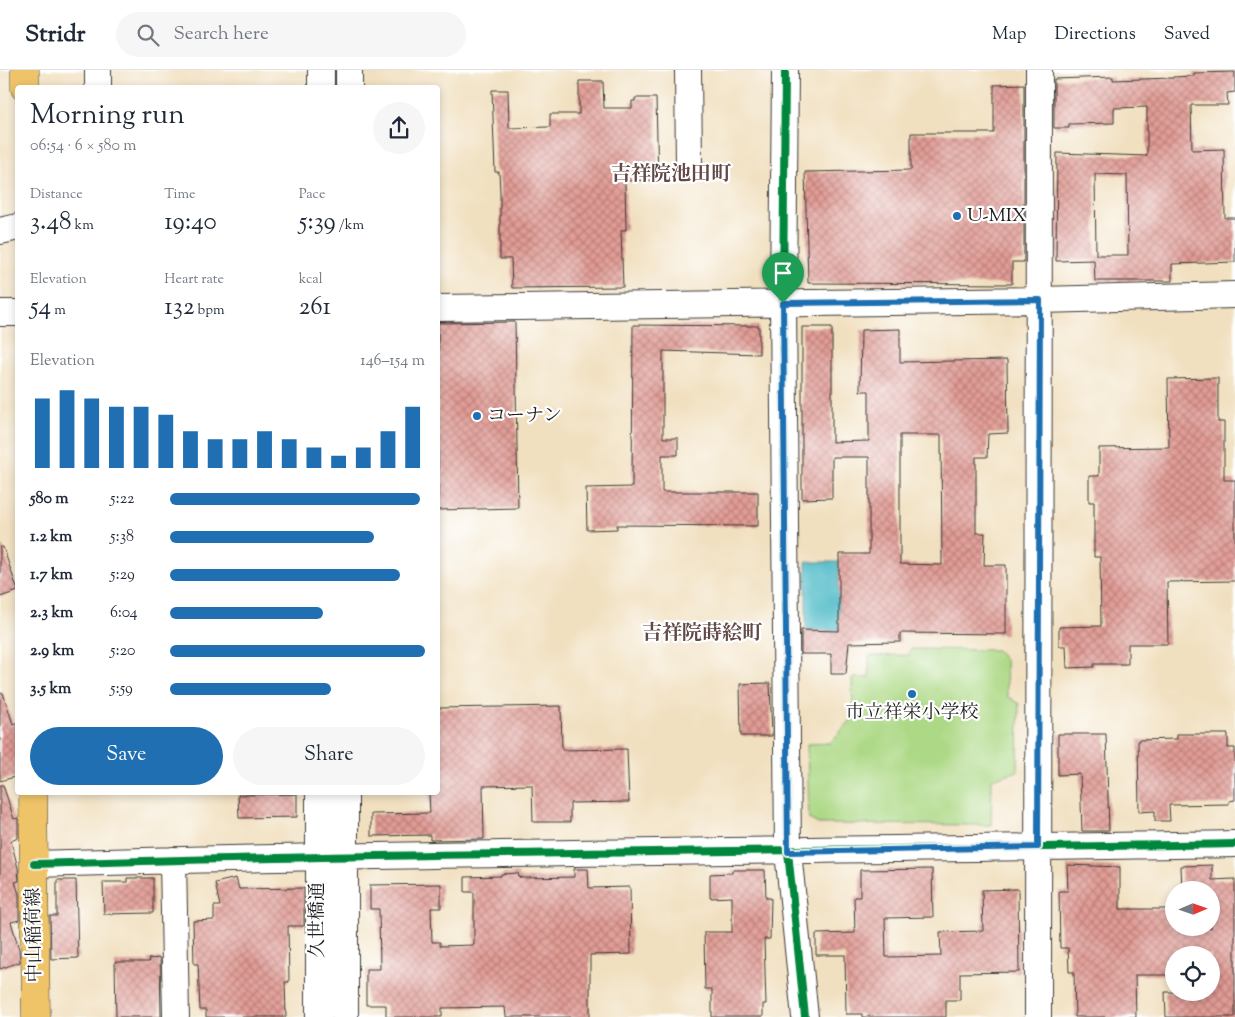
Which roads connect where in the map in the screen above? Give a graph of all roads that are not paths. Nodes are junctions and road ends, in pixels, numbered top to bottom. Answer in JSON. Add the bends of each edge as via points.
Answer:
{"nodes":[{"id":1,"x":25,"y":70,"type":"edge"},
{"id":2,"x":98,"y":70,"type":"edge"},
{"id":3,"x":322,"y":70,"type":"edge"},
{"id":4,"x":349,"y":70,"type":"edge"},
{"id":5,"x":688,"y":70,"type":"edge"},
{"id":6,"x":785,"y":70,"type":"edge"},
{"id":7,"x":1039,"y":70,"type":"edge"},
{"id":8,"x":25,"y":85,"type":"edge"},
{"id":9,"x":98,"y":85,"type":"edge"},
{"id":10,"x":321,"y":85,"type":"edge"},
{"id":11,"x":348,"y":85,"type":"edge"},
{"id":12,"x":689,"y":165,"type":"dead end"},
{"id":13,"x":15,"y":228,"type":"edge"},
{"id":14,"x":0,"y":231,"type":"edge"},
{"id":15,"x":1235,"y":295,"type":"edge"},
{"id":16,"x":1040,"y":300,"type":"junction"},
{"id":17,"x":783,"y":303,"type":"junction"},
{"id":18,"x":440,"y":308,"type":"edge"},
{"id":19,"x":0,"y":313,"type":"edge"},
{"id":20,"x":15,"y":313,"type":"edge"},
{"id":21,"x":33,"y":795,"type":"edge"},
{"id":22,"x":319,"y":795,"type":"edge"},
{"id":23,"x":345,"y":795,"type":"edge"},
{"id":24,"x":1235,"y":844,"type":"edge"},
{"id":25,"x":1038,"y":847,"type":"junction"},
{"id":26,"x":788,"y":852,"type":"junction"},
{"id":27,"x":345,"y":855,"type":"junction"},
{"id":28,"x":318,"y":856,"type":"junction"},
{"id":29,"x":173,"y":860,"type":"junction"},
{"id":30,"x":34,"y":864,"type":"junction"},
{"id":31,"x":36,"y":1017,"type":"edge"},
{"id":32,"x":176,"y":1017,"type":"edge"},
{"id":33,"x":318,"y":1017,"type":"edge"},
{"id":34,"x":345,"y":1017,"type":"edge"},
{"id":35,"x":805,"y":1017,"type":"edge"},
{"id":36,"x":1038,"y":1017,"type":"edge"}],
"edges":[{"from":1,"to":8,"type":"main road"},
{"from":2,"to":9,"type":"street"},
{"from":3,"to":10,"type":"street"},
{"from":4,"to":11,"type":"street"},
{"from":5,"to":12,"type":"street"},
{"from":6,"to":17,"type":"street"},
{"from":7,"to":16,"type":"street"},
{"from":13,"to":14,"type":"street"},
{"from":15,"to":16,"type":"street"},
{"from":16,"to":17,"type":"street"},
{"from":16,"to":25,"type":"street"},
{"from":17,"to":18,"type":"street"},
{"from":17,"to":26,"type":"street"},
{"from":19,"to":20,"type":"street"},
{"from":21,"to":30,"type":"main road","name":"中山稲荷線"},
{"from":22,"to":28,"type":"street","name":"久世橋通"},
{"from":23,"to":27,"type":"street","name":"久世橋通"},
{"from":24,"to":25,"type":"street"},
{"from":25,"to":26,"type":"street"},
{"from":25,"to":36,"type":"street"},
{"from":26,"to":27,"type":"street"},
{"from":26,"to":35,"type":"street"},
{"from":27,"to":28,"type":"street"},
{"from":27,"to":34,"type":"street","name":"久世橋通"},
{"from":28,"to":29,"type":"street"},
{"from":28,"to":33,"type":"street","name":"久世橋通"},
{"from":29,"to":30,"type":"street"},
{"from":29,"to":32,"type":"street"},
{"from":30,"to":31,"type":"main road","name":"中山稲荷線"}]}
